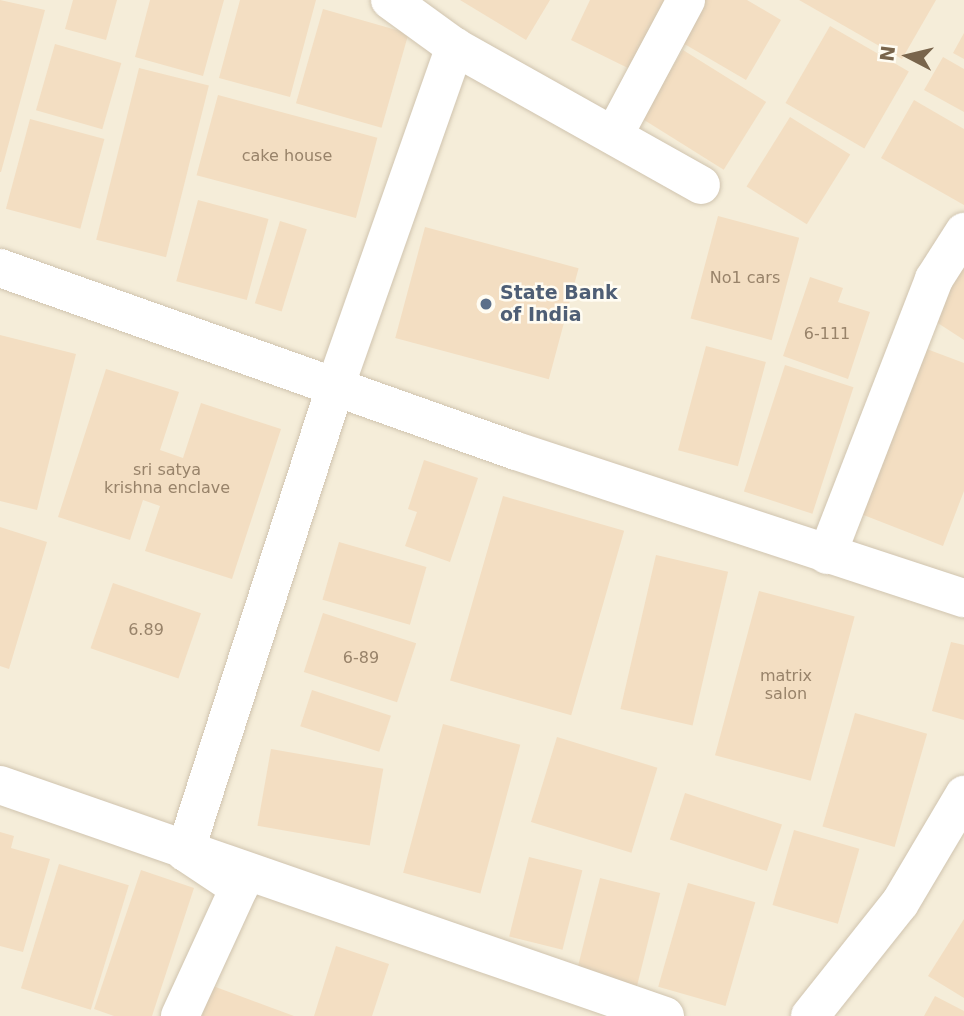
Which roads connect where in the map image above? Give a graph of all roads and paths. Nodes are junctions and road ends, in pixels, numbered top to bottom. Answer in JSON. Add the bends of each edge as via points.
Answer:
{"nodes":[{"id":1,"x":390,"y":0,"type":"edge"},
{"id":2,"x":686,"y":0,"type":"edge"},
{"id":3,"x":455,"y":47,"type":"junction"},
{"id":4,"x":614,"y":135,"type":"junction"},
{"id":5,"x":701,"y":185,"type":"dead end"},
{"id":6,"x":964,"y":232,"type":"edge"},
{"id":7,"x":0,"y":268,"type":"edge"},
{"id":8,"x":335,"y":387,"type":"junction"},
{"id":9,"x":827,"y":555,"type":"junction"},
{"id":10,"x":964,"y":598,"type":"edge"},
{"id":11,"x":0,"y":785,"type":"edge"},
{"id":12,"x":964,"y":796,"type":"edge"},
{"id":13,"x":185,"y":852,"type":"junction"},
{"id":14,"x":180,"y":1016,"type":"edge"},
{"id":15,"x":665,"y":1016,"type":"edge"},
{"id":16,"x":810,"y":1016,"type":"edge"}],
"edges":[{"from":1,"to":3,"type":"street"},
{"from":2,"to":4,"type":"street"},
{"from":3,"to":4,"type":"street"},
{"from":3,"to":8,"type":"street"},
{"from":4,"to":5,"type":"street"},
{"from":6,"to":9,"type":"street","via":[[934,279]]},
{"from":7,"to":8,"type":"street"},
{"from":8,"to":9,"type":"street"},
{"from":8,"to":13,"type":"street"},
{"from":9,"to":10,"type":"street"},
{"from":11,"to":13,"type":"street","via":[[97,815]]},
{"from":12,"to":16,"type":"street","via":[[900,903]]},
{"from":13,"to":14,"type":"street","via":[[239,888]]},
{"from":13,"to":15,"type":"street"}]}
